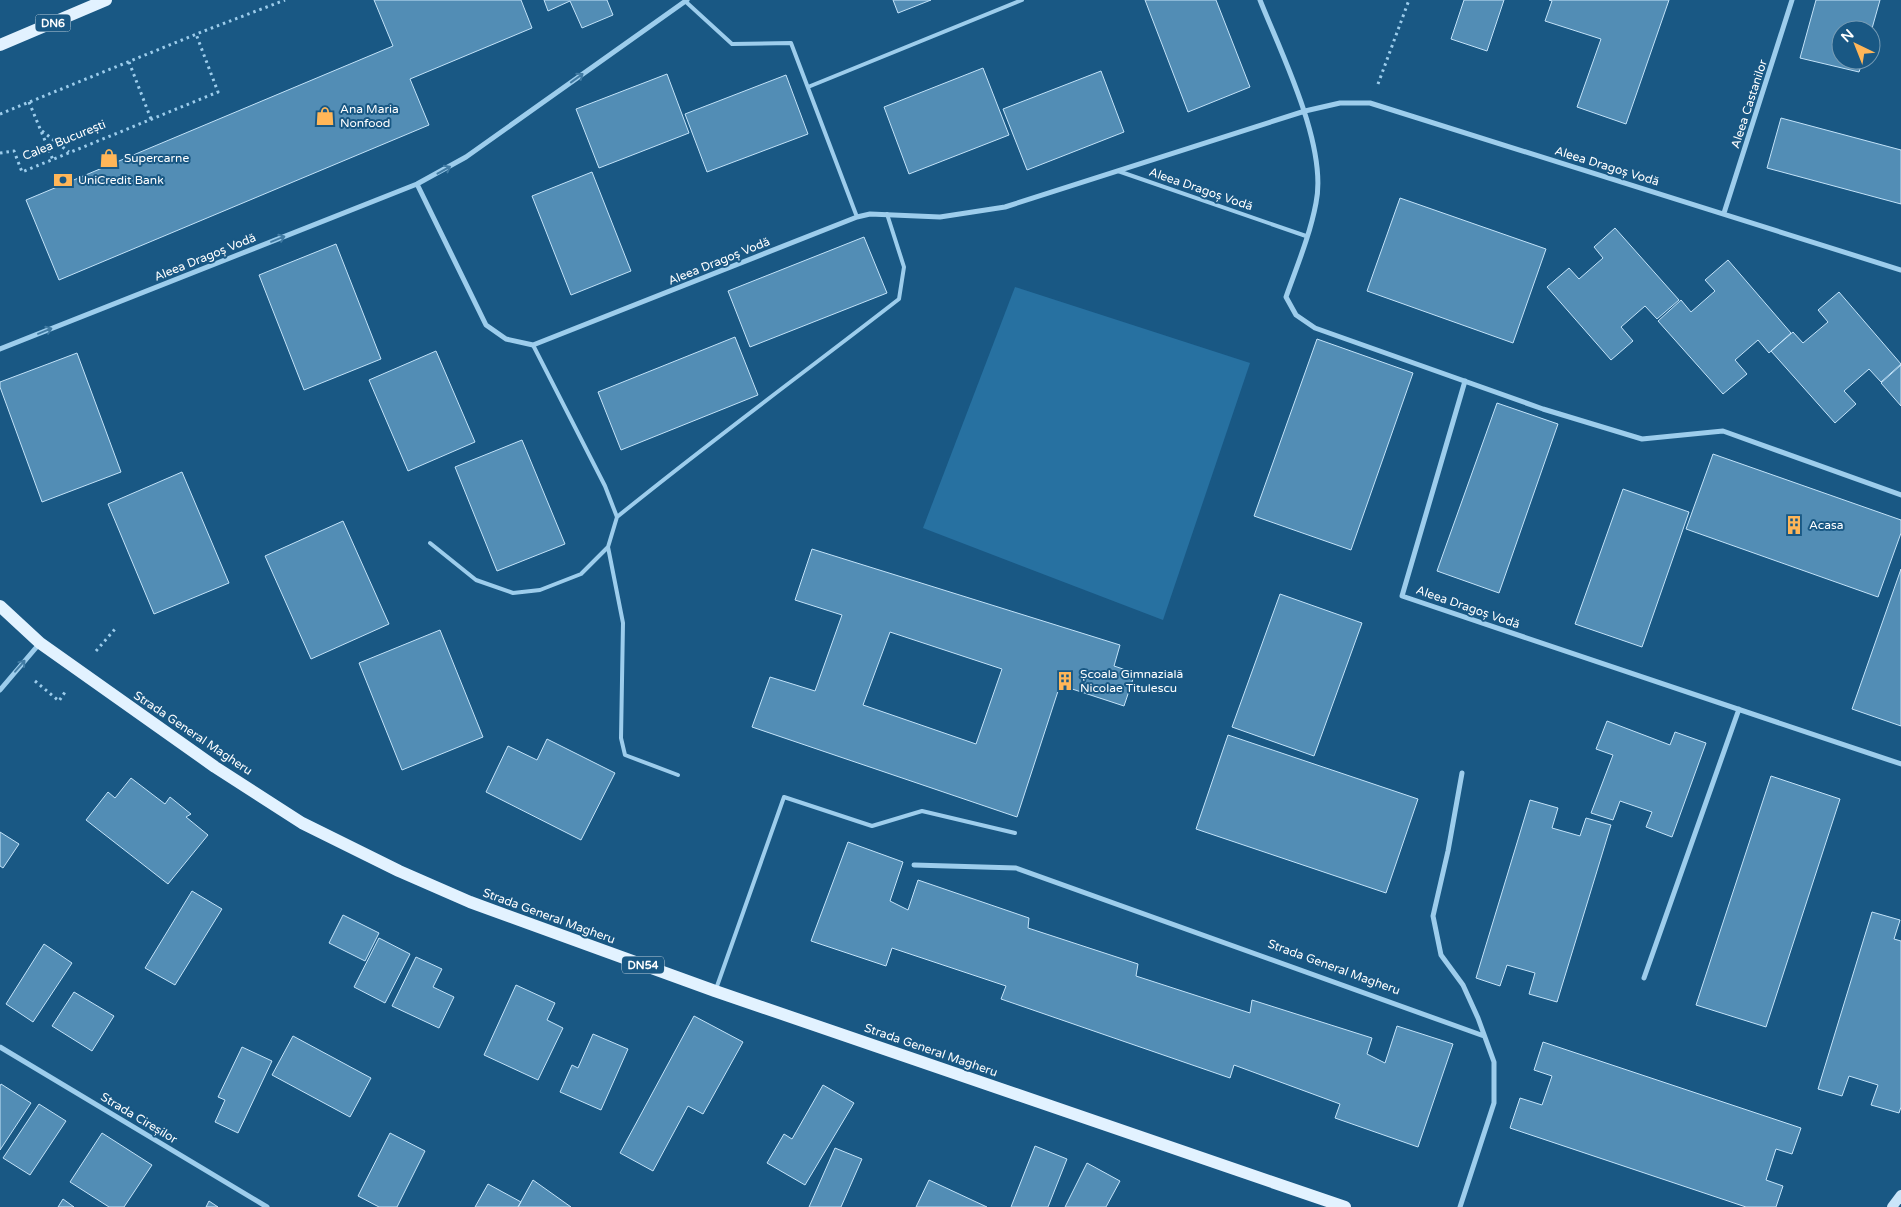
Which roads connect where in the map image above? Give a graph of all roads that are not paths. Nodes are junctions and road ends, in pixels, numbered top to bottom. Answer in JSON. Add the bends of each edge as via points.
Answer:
{"nodes":[{"id":1,"x":106,"y":0,"type":"edge"},
{"id":2,"x":686,"y":0,"type":"edge"},
{"id":3,"x":1022,"y":0,"type":"edge"},
{"id":4,"x":1260,"y":0,"type":"edge"},
{"id":5,"x":1792,"y":0,"type":"edge"},
{"id":6,"x":0,"y":45,"type":"edge"},
{"id":7,"x":808,"y":87,"type":"junction"},
{"id":8,"x":1305,"y":111,"type":"junction"},
{"id":9,"x":1118,"y":171,"type":"junction"},
{"id":10,"x":417,"y":184,"type":"junction"},
{"id":11,"x":1724,"y":213,"type":"junction"},
{"id":12,"x":886,"y":214,"type":"junction"},
{"id":13,"x":857,"y":217,"type":"junction"},
{"id":14,"x":1306,"y":236,"type":"junction"},
{"id":15,"x":1901,"y":270,"type":"edge"},
{"id":16,"x":532,"y":345,"type":"junction"},
{"id":17,"x":0,"y":349,"type":"edge"},
{"id":18,"x":1465,"y":381,"type":"junction"},
{"id":19,"x":1901,"y":495,"type":"edge"},
{"id":20,"x":617,"y":517,"type":"junction"},
{"id":21,"x":430,"y":543,"type":"dead end"},
{"id":22,"x":608,"y":547,"type":"junction"},
{"id":23,"x":0,"y":606,"type":"edge"},
{"id":24,"x":40,"y":643,"type":"junction"},
{"id":25,"x":0,"y":690,"type":"edge"},
{"id":26,"x":1739,"y":709,"type":"junction"},
{"id":27,"x":1901,"y":764,"type":"edge"},
{"id":28,"x":1462,"y":773,"type":"dead end"},
{"id":29,"x":678,"y":776,"type":"dead end"},
{"id":30,"x":1015,"y":833,"type":"dead end"},
{"id":31,"x":914,"y":865,"type":"dead end"},
{"id":32,"x":1644,"y":978,"type":"dead end"},
{"id":33,"x":715,"y":991,"type":"junction"},
{"id":34,"x":1484,"y":1036,"type":"junction"},
{"id":35,"x":0,"y":1047,"type":"edge"},
{"id":36,"x":1901,"y":1195,"type":"edge"},
{"id":37,"x":267,"y":1207,"type":"edge"},
{"id":38,"x":1345,"y":1207,"type":"edge"},
{"id":39,"x":1460,"y":1207,"type":"edge"},
{"id":40,"x":1892,"y":1207,"type":"edge"}],
"edges":[{"from":1,"to":6,"type":"main road","number":"DN6"},
{"from":2,"to":7,"type":"lane","via":[[732,44],[791,43]]},
{"from":10,"to":2,"type":"street","name":"Aleea Dragoș Vodă","one_way":true,"via":[[466,157]]},
{"from":3,"to":7,"type":"lane"},
{"from":4,"to":8,"type":"street"},
{"from":5,"to":11,"type":"street","name":"Aleea Castanilor"},
{"from":7,"to":13,"type":"lane"},
{"from":8,"to":9,"type":"street","name":"Aleea Dragoș Vodă"},
{"from":8,"to":11,"type":"street","name":"Aleea Dragoș Vodă","via":[[1340,103],[1370,103]]},
{"from":8,"to":14,"type":"street","via":[[1317,168],[1317,201]]},
{"from":9,"to":12,"type":"street","name":"Aleea Dragoș Vodă","via":[[1005,207],[940,217]]},
{"from":9,"to":14,"type":"lane","name":"Aleea Dragoș Vodă"},
{"from":10,"to":16,"type":"street","via":[[486,325],[506,339]]},
{"from":17,"to":10,"type":"street","name":"Aleea Dragoș Vodă","one_way":true},
{"from":11,"to":15,"type":"street","name":"Aleea Dragoș Vodă"},
{"from":12,"to":13,"type":"street","name":"Aleea Dragoș Vodă"},
{"from":12,"to":20,"type":"lane","via":[[904,267],[899,299]]},
{"from":13,"to":16,"type":"street","name":"Aleea Dragoș Vodă"},
{"from":14,"to":18,"type":"street","via":[[1286,297],[1296,315],[1315,328]]},
{"from":16,"to":20,"type":"lane","via":[[605,486]]},
{"from":18,"to":19,"type":"street","via":[[1642,439],[1723,431]]},
{"from":18,"to":26,"type":"street","name":"Aleea Dragoș Vodă","via":[[1402,596]]},
{"from":20,"to":22,"type":"lane"},
{"from":21,"to":22,"type":"lane","via":[[476,580],[513,593],[540,590],[580,574]]},
{"from":22,"to":29,"type":"lane","via":[[623,623],[621,738],[626,755]]},
{"from":23,"to":24,"type":"main road","name":"Strada General Magheru","number":"DN54"},
{"from":25,"to":24,"type":"street","one_way":true},
{"from":24,"to":33,"type":"main road","name":"Strada General Magheru","number":"DN54","via":[[215,767],[311,827],[470,902]]},
{"from":26,"to":27,"type":"street","name":"Aleea Dragoș Vodă"},
{"from":26,"to":32,"type":"street"},
{"from":28,"to":34,"type":"street","via":[[1433,916],[1441,955],[1462,984]]},
{"from":30,"to":33,"type":"lane","via":[[922,811],[872,826],[784,797]]},
{"from":31,"to":34,"type":"street","name":"Strada General Magheru","via":[[1016,868]]},
{"from":33,"to":38,"type":"main road","name":"Strada General Magheru","number":"DN54"},
{"from":34,"to":39,"type":"street","via":[[1494,1062],[1494,1102]]},
{"from":35,"to":37,"type":"street","name":"Strada Cireșilor"},
{"from":36,"to":40,"type":"street"}]}
